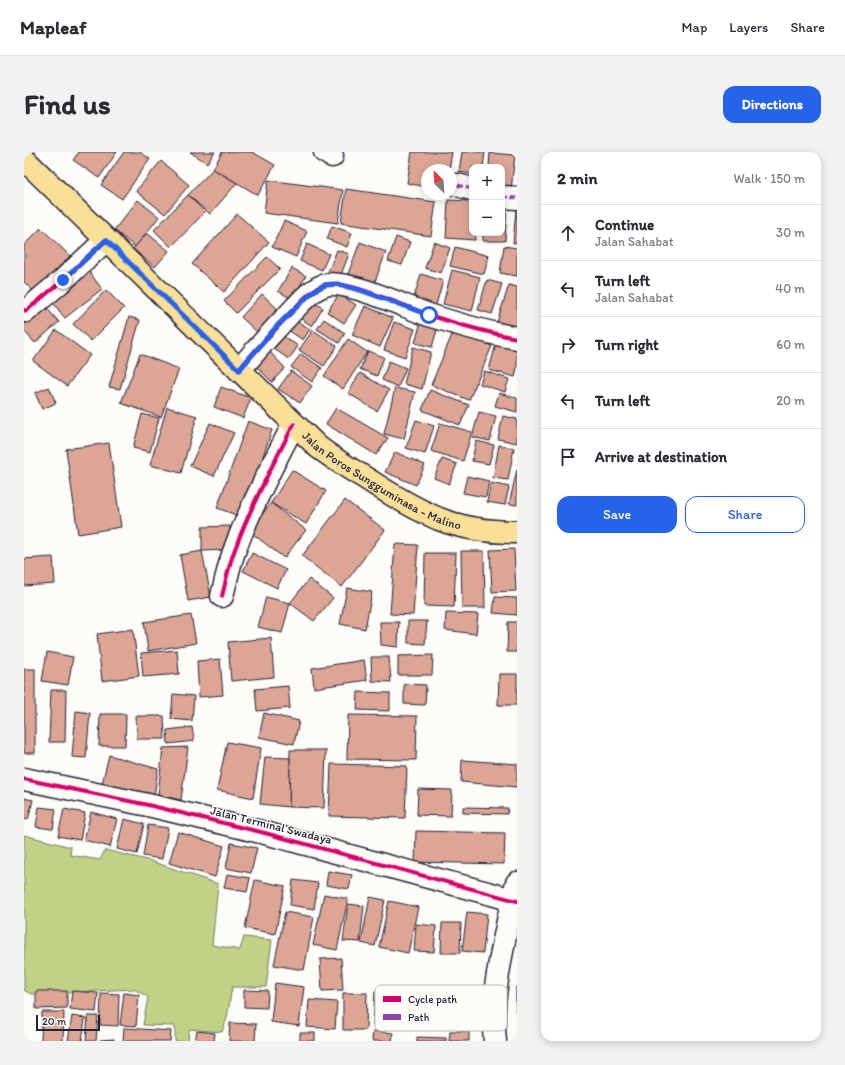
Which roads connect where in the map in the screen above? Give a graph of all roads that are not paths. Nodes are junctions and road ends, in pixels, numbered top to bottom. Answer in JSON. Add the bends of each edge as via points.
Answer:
{"nodes":[{"id":1,"x":24,"y":159,"type":"edge"},
{"id":2,"x":505,"y":197,"type":"edge"},
{"id":3,"x":517,"y":198,"type":"edge"},
{"id":4,"x":106,"y":240,"type":"junction"},
{"id":5,"x":25,"y":312,"type":"edge"},
{"id":6,"x":517,"y":338,"type":"edge"},
{"id":7,"x":239,"y":370,"type":"junction"},
{"id":8,"x":294,"y":424,"type":"junction"},
{"id":9,"x":517,"y":532,"type":"edge"},
{"id":10,"x":222,"y":596,"type":"dead end"},
{"id":11,"x":24,"y":779,"type":"edge"},
{"id":12,"x":515,"y":895,"type":"edge"},
{"id":13,"x":495,"y":985,"type":"edge"},
{"id":14,"x":494,"y":1031,"type":"edge"},
{"id":15,"x":495,"y":1041,"type":"edge"}],
"edges":[{"from":1,"to":4,"type":"main road","name":"Jalan Poros Sungguminasa - Malino"},
{"from":2,"to":3,"type":"street"},
{"from":4,"to":5,"type":"street"},
{"from":4,"to":7,"type":"main road","name":"Jalan Poros Sungguminasa - Malino"},
{"from":6,"to":7,"type":"street","via":[[429,315],[360,290],[337,284],[325,285],[315,290],[279,324]]},
{"from":7,"to":8,"type":"main road","name":"Jalan Poros Sungguminasa - Malino"},
{"from":8,"to":9,"type":"main road","name":"Jalan Poros Sungguminasa - Malino","via":[[337,461],[399,499],[433,516],[473,528]]},
{"from":8,"to":10,"type":"street","via":[[253,506],[235,550]]},
{"from":11,"to":12,"type":"street","name":"Jalan Terminal Swadaya","via":[[148,805]]},
{"from":12,"to":13,"type":"street"},
{"from":14,"to":15,"type":"street"}]}
